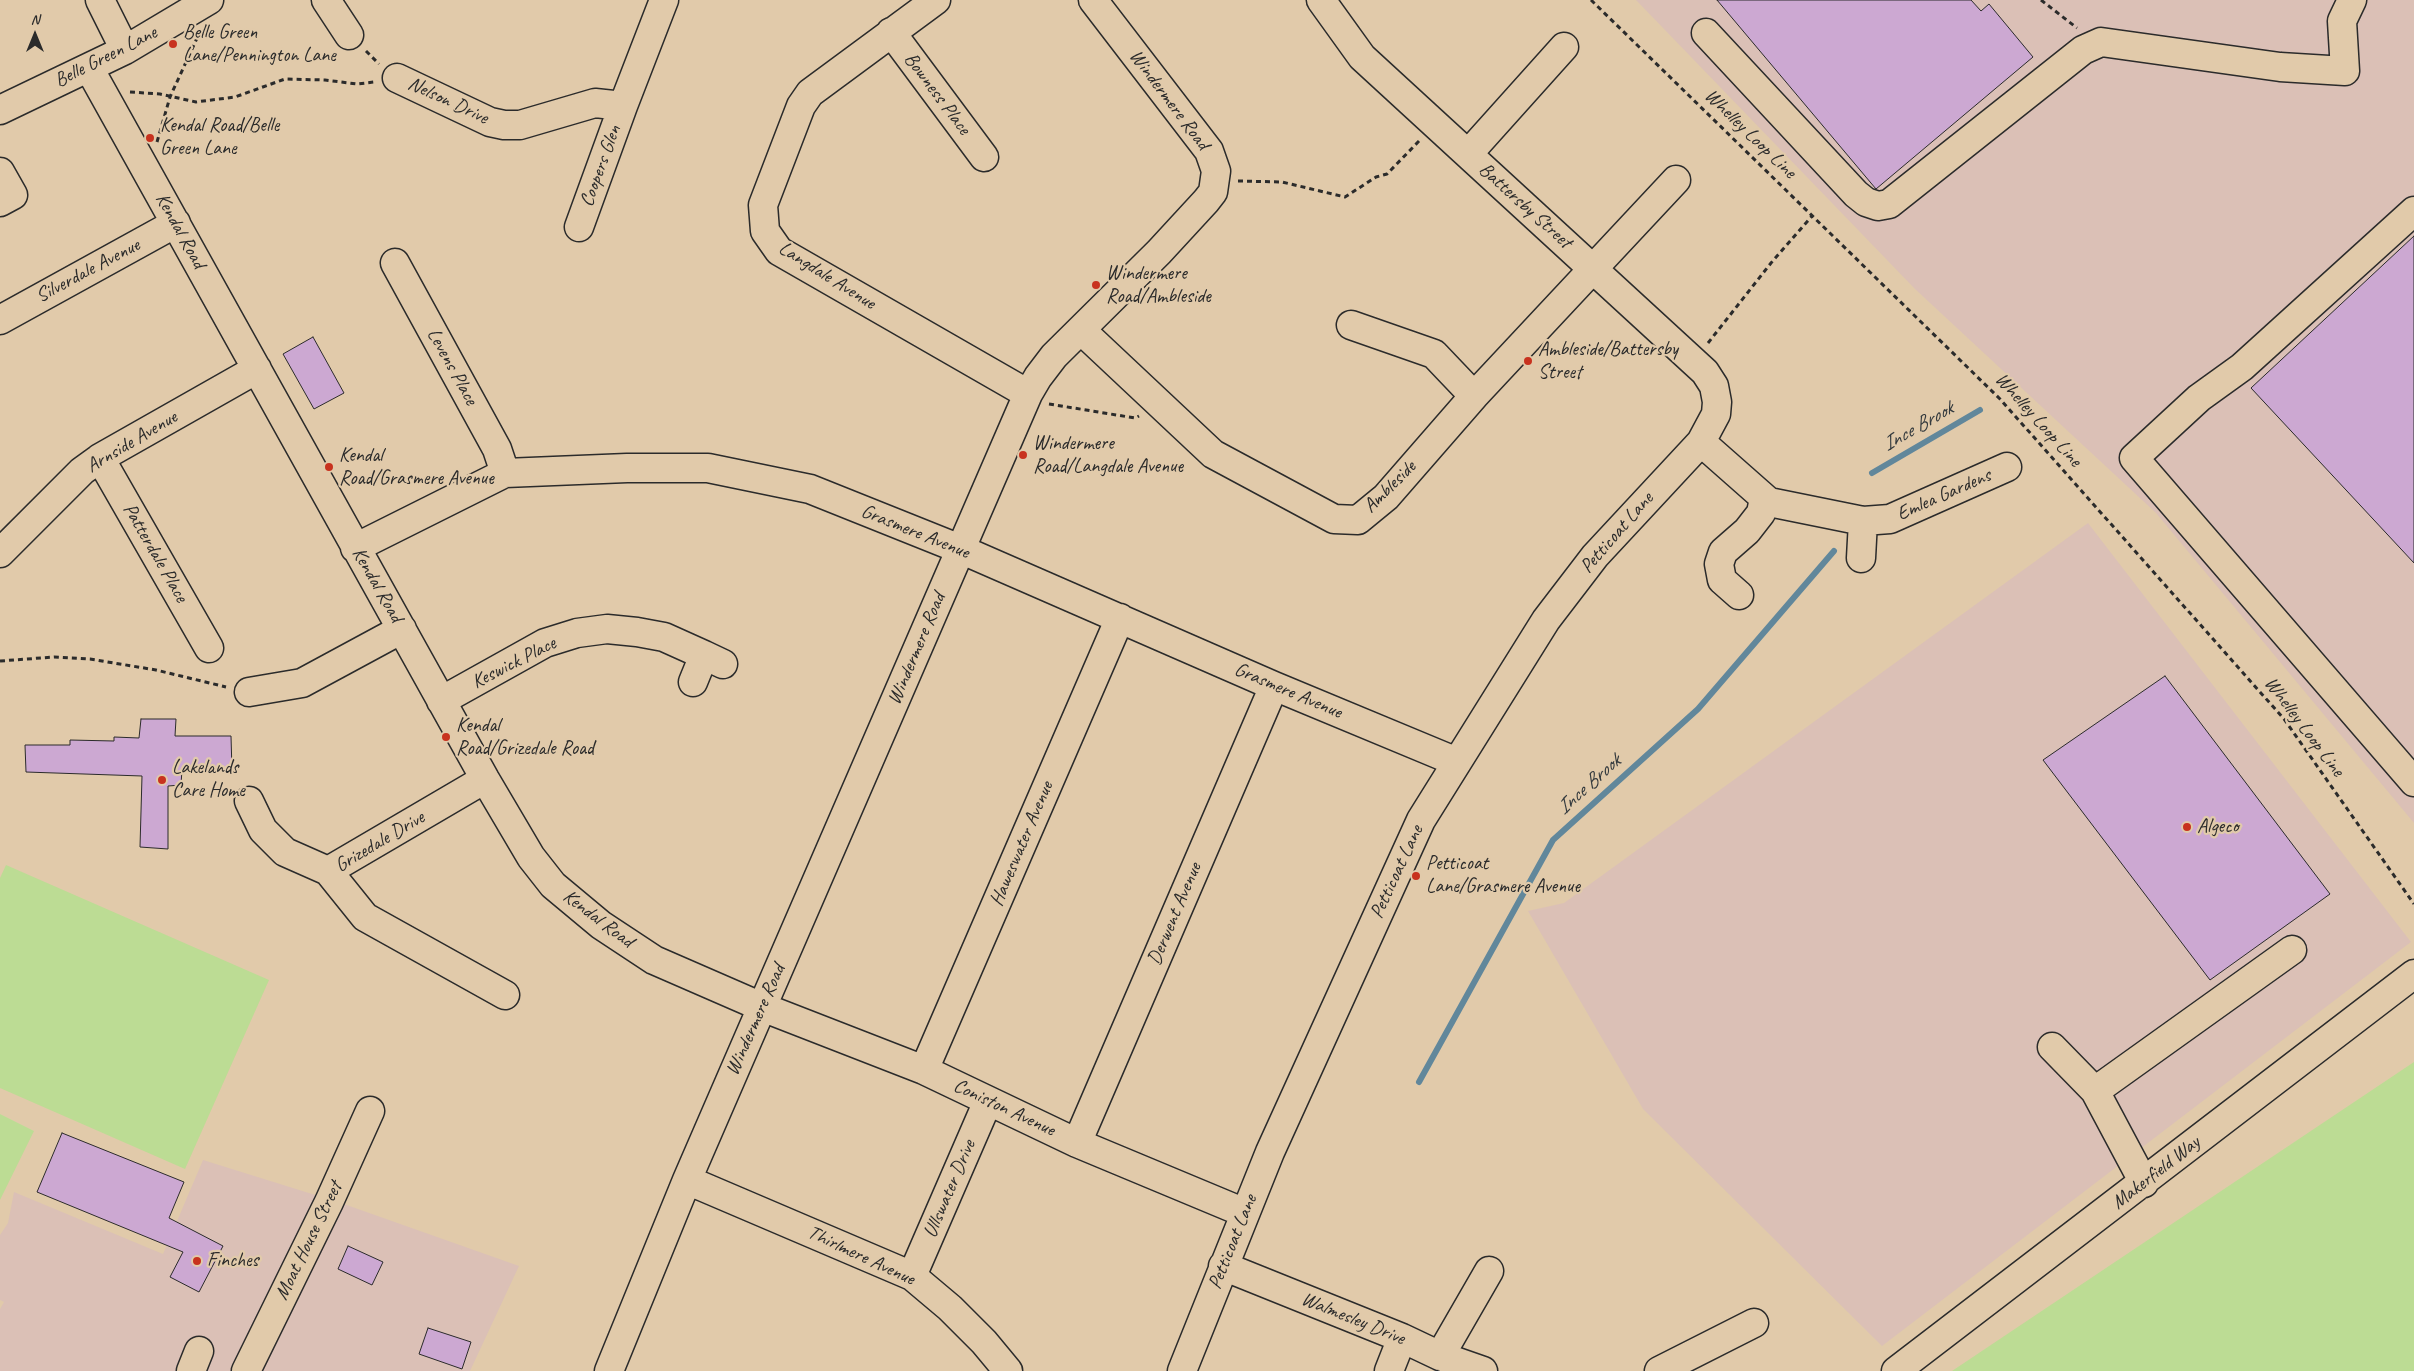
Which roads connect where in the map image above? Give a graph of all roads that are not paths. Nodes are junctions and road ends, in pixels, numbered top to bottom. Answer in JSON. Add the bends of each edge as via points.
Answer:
{"nodes":[{"id":1,"x":100,"y":0,"type":"edge"},
{"id":2,"x":210,"y":0,"type":"edge"},
{"id":3,"x":326,"y":0,"type":"edge"},
{"id":4,"x":664,"y":0,"type":"edge"},
{"id":5,"x":936,"y":0,"type":"edge"},
{"id":6,"x":1093,"y":0,"type":"edge"},
{"id":7,"x":2347,"y":2,"type":"edge"},
{"id":8,"x":1331,"y":4,"type":"edge"},
{"id":9,"x":891,"y":32,"type":"junction"},
{"id":10,"x":1706,"y":33,"type":"dead end"},
{"id":11,"x":349,"y":35,"type":"road end"},
{"id":12,"x":1564,"y":47,"type":"dead end"},
{"id":13,"x":126,"y":50,"type":"junction"},
{"id":14,"x":94,"y":77,"type":"junction"},
{"id":15,"x":397,"y":78,"type":"road end"},
{"id":16,"x":623,"y":106,"type":"junction"},
{"id":17,"x":0,"y":110,"type":"edge"},
{"id":18,"x":1468,"y":154,"type":"junction"},
{"id":19,"x":984,"y":156,"type":"dead end"},
{"id":20,"x":0,"y":172,"type":"edge"},
{"id":21,"x":1676,"y":180,"type":"dead end"},
{"id":22,"x":6,"y":198,"type":"edge"},
{"id":23,"x":2414,"y":211,"type":"edge"},
{"id":24,"x":176,"y":223,"type":"junction"},
{"id":25,"x":579,"y":226,"type":"dead end"},
{"id":26,"x":395,"y":263,"type":"dead end"},
{"id":27,"x":1593,"y":269,"type":"junction"},
{"id":28,"x":0,"y":320,"type":"edge"},
{"id":29,"x":1350,"y":325,"type":"dead end"},
{"id":30,"x":1080,"y":330,"type":"junction"},
{"id":31,"x":257,"y":369,"type":"junction"},
{"id":32,"x":1028,"y":394,"type":"junction"},
{"id":33,"x":1474,"y":396,"type":"junction"},
{"id":34,"x":1717,"y":402,"type":"joint"},
{"id":35,"x":1701,"y":442,"type":"junction"},
{"id":36,"x":100,"y":458,"type":"junction"},
{"id":37,"x":2007,"y":467,"type":"dead end"},
{"id":38,"x":506,"y":473,"type":"junction"},
{"id":39,"x":1764,"y":498,"type":"junction"},
{"id":40,"x":1864,"y":521,"type":"junction"},
{"id":41,"x":355,"y":548,"type":"junction"},
{"id":42,"x":960,"y":550,"type":"junction"},
{"id":43,"x":0,"y":553,"type":"edge"},
{"id":44,"x":1861,"y":558,"type":"dead end"},
{"id":45,"x":1739,"y":596,"type":"dead end"},
{"id":46,"x":1120,"y":618,"type":"junction"},
{"id":47,"x":402,"y":629,"type":"junction"},
{"id":48,"x":209,"y":648,"type":"dead end"},
{"id":49,"x":693,"y":682,"type":"dead end"},
{"id":50,"x":1274,"y":686,"type":"junction"},
{"id":51,"x":249,"y":692,"type":"road end"},
{"id":52,"x":441,"y":701,"type":"junction"},
{"id":53,"x":1457,"y":762,"type":"junction"},
{"id":54,"x":485,"y":779,"type":"junction"},
{"id":55,"x":2414,"y":782,"type":"edge"},
{"id":56,"x":248,"y":801,"type":"dead end"},
{"id":57,"x":328,"y":871,"type":"junction"},
{"id":58,"x":2292,"y":950,"type":"dead end"},
{"id":59,"x":2414,"y":974,"type":"edge"},
{"id":60,"x":505,"y":995,"type":"dead end"},
{"id":61,"x":762,"y":1007,"type":"junction"},
{"id":62,"x":2052,"y":1048,"type":"dead end"},
{"id":63,"x":924,"y":1070,"type":"junction"},
{"id":64,"x":2095,"y":1091,"type":"junction"},
{"id":65,"x":988,"y":1101,"type":"junction"},
{"id":66,"x":370,"y":1111,"type":"dead end"},
{"id":67,"x":1077,"y":1142,"type":"junction"},
{"id":68,"x":687,"y":1180,"type":"junction"},
{"id":69,"x":2144,"y":1183,"type":"junction"},
{"id":70,"x":1245,"y":1213,"type":"junction"},
{"id":71,"x":1223,"y":1266,"type":"junction"},
{"id":72,"x":1488,"y":1271,"type":"dead end"},
{"id":73,"x":912,"y":1276,"type":"junction"},
{"id":74,"x":1754,"y":1323,"type":"dead end"},
{"id":75,"x":1402,"y":1338,"type":"junction"},
{"id":76,"x":1440,"y":1356,"type":"junction"},
{"id":77,"x":246,"y":1371,"type":"edge"},
{"id":78,"x":609,"y":1371,"type":"edge"},
{"id":79,"x":1008,"y":1371,"type":"edge"},
{"id":80,"x":1182,"y":1371,"type":"edge"},
{"id":81,"x":1389,"y":1371,"type":"edge"},
{"id":82,"x":1483,"y":1371,"type":"edge"},
{"id":83,"x":1659,"y":1371,"type":"edge"},
{"id":84,"x":1896,"y":1371,"type":"edge"}],
"edges":[{"from":1,"to":13,"type":"street"},
{"from":2,"to":13,"type":"street","name":"Belle Green Lane"},
{"from":3,"to":11,"type":"street"},
{"from":4,"to":16,"type":"street"},
{"from":5,"to":9,"type":"street","name":"Langdale Avenue"},
{"from":6,"to":30,"type":"street","name":"Windermere Road","via":[[1209,151],[1216,171],[1213,192],[1206,202]]},
{"from":7,"to":10,"type":"street","via":[[2342,21],[2346,71],[2280,67],[2101,42],[2083,50],[1889,204],[1878,206],[1856,194]]},
{"from":8,"to":18,"type":"street","name":"Battersby Street","via":[[1362,57]]},
{"from":9,"to":19,"type":"street","name":"Bowness Place"},
{"from":9,"to":32,"type":"street","name":"Langdale Avenue","via":[[822,83],[801,106],[764,205],[765,231],[779,251]]},
{"from":12,"to":18,"type":"street"},
{"from":13,"to":14,"type":"street","name":"Belle Green Lane"},
{"from":14,"to":17,"type":"street","name":"Belle Green Lane"},
{"from":14,"to":24,"type":"street","name":"Kendal Road"},
{"from":15,"to":16,"type":"street","name":"Nelson Drive","via":[[490,122],[504,125],[520,125],[595,103]]},
{"from":16,"to":25,"type":"street","name":"Coopers Glen"},
{"from":18,"to":27,"type":"street","name":"Battersby Street"},
{"from":20,"to":22,"type":"street"},
{"from":21,"to":27,"type":"street","name":"Ambleside"},
{"from":23,"to":55,"type":"street","via":[[2242,367],[2199,398],[2134,458]]},
{"from":24,"to":28,"type":"street","name":"Silverdale Avenue"},
{"from":24,"to":31,"type":"street","name":"Kendal Road"},
{"from":26,"to":38,"type":"street","name":"Levens Place","via":[[497,449]]},
{"from":27,"to":33,"type":"street","name":"Ambleside"},
{"from":27,"to":34,"type":"street","name":"Battersby Street","via":[[1706,372],[1714,386]]},
{"from":29,"to":33,"type":"street","via":[[1434,354]]},
{"from":30,"to":32,"type":"street","name":"Windermere Road","via":[[1054,356]]},
{"from":30,"to":33,"type":"street","name":"Ambleside","via":[[1213,454],[1334,519],[1358,520],[1386,497]]},
{"from":31,"to":36,"type":"street","name":"Arnside Avenue"},
{"from":31,"to":41,"type":"street","name":"Kendal Road"},
{"from":32,"to":42,"type":"street","name":"Windermere Road"},
{"from":34,"to":35,"type":"street","name":"Petticoat Lane","via":[[1716,414]]},
{"from":35,"to":39,"type":"street","name":"Emlea Gardens"},
{"from":35,"to":53,"type":"street","name":"Petticoat Lane","via":[[1595,556],[1546,620]]},
{"from":36,"to":43,"type":"street","name":"Arnside Avenue","via":[[82,471]]},
{"from":36,"to":48,"type":"street","name":"Patterdale Place"},
{"from":37,"to":40,"type":"street","name":"Emlea Gardens","via":[[1890,519]]},
{"from":38,"to":41,"type":"street","name":"Grasmere Avenue"},
{"from":38,"to":42,"type":"street","name":"Grasmere Avenue","via":[[708,468],[810,489]]},
{"from":39,"to":40,"type":"street","name":"Emlea Gardens","via":[[1769,502]]},
{"from":39,"to":45,"type":"street","via":[[1762,514],[1723,552],[1718,564],[1722,580]]},
{"from":40,"to":44,"type":"street"},
{"from":41,"to":47,"type":"street","name":"Kendal Road"},
{"from":42,"to":46,"type":"street","name":"Grasmere Avenue"},
{"from":42,"to":61,"type":"street","name":"Windermere Road"},
{"from":46,"to":50,"type":"street","name":"Grasmere Avenue"},
{"from":46,"to":63,"type":"street","name":"Haweswater Avenue"},
{"from":47,"to":51,"type":"street","via":[[302,683]]},
{"from":47,"to":52,"type":"street","name":"Kendal Road"},
{"from":49,"to":52,"type":"street","name":"Keswick Place","via":[[714,660],[664,637],[607,629],[577,633],[545,643]]},
{"from":50,"to":53,"type":"street","name":"Grasmere Avenue"},
{"from":50,"to":67,"type":"street","name":"Derwent Avenue"},
{"from":52,"to":54,"type":"street","name":"Kendal Road"},
{"from":53,"to":70,"type":"street","name":"Petticoat Lane","via":[[1421,820],[1397,870]]},
{"from":54,"to":57,"type":"street","name":"Grizedale Drive"},
{"from":54,"to":61,"type":"street","name":"Kendal Road","via":[[531,857],[553,886],[654,960]]},
{"from":56,"to":57,"type":"street","via":[[263,830],[285,852]]},
{"from":57,"to":60,"type":"street","name":"Grizedale Drive","via":[[366,917]]},
{"from":58,"to":64,"type":"street"},
{"from":59,"to":69,"type":"street","name":"Makerfield Way"},
{"from":61,"to":63,"type":"street","name":"Coniston Avenue"},
{"from":61,"to":68,"type":"street","name":"Windermere Road"},
{"from":62,"to":64,"type":"street"},
{"from":63,"to":65,"type":"street","name":"Coniston Avenue"},
{"from":64,"to":69,"type":"street"},
{"from":65,"to":67,"type":"street","name":"Coniston Avenue"},
{"from":65,"to":73,"type":"street","name":"Ullswater Drive"},
{"from":66,"to":77,"type":"street","name":"Moat House Street"},
{"from":67,"to":70,"type":"street","name":"Coniston Avenue"},
{"from":68,"to":73,"type":"street","name":"Thirlmere Avenue"},
{"from":68,"to":78,"type":"street","name":"Windermere Road"},
{"from":69,"to":84,"type":"street","name":"Makerfield Way"},
{"from":70,"to":71,"type":"street","name":"Petticoat Lane"},
{"from":71,"to":75,"type":"street","name":"Walmesley Drive"},
{"from":71,"to":80,"type":"street","name":"Petticoat Lane"},
{"from":72,"to":76,"type":"street"},
{"from":73,"to":79,"type":"street","name":"Thirlmere Avenue","via":[[950,1308]]},
{"from":74,"to":83,"type":"street"},
{"from":75,"to":76,"type":"street","name":"Walmesley Drive"},
{"from":75,"to":81,"type":"street"},
{"from":76,"to":82,"type":"street","name":"Walmesley Drive"}]}
